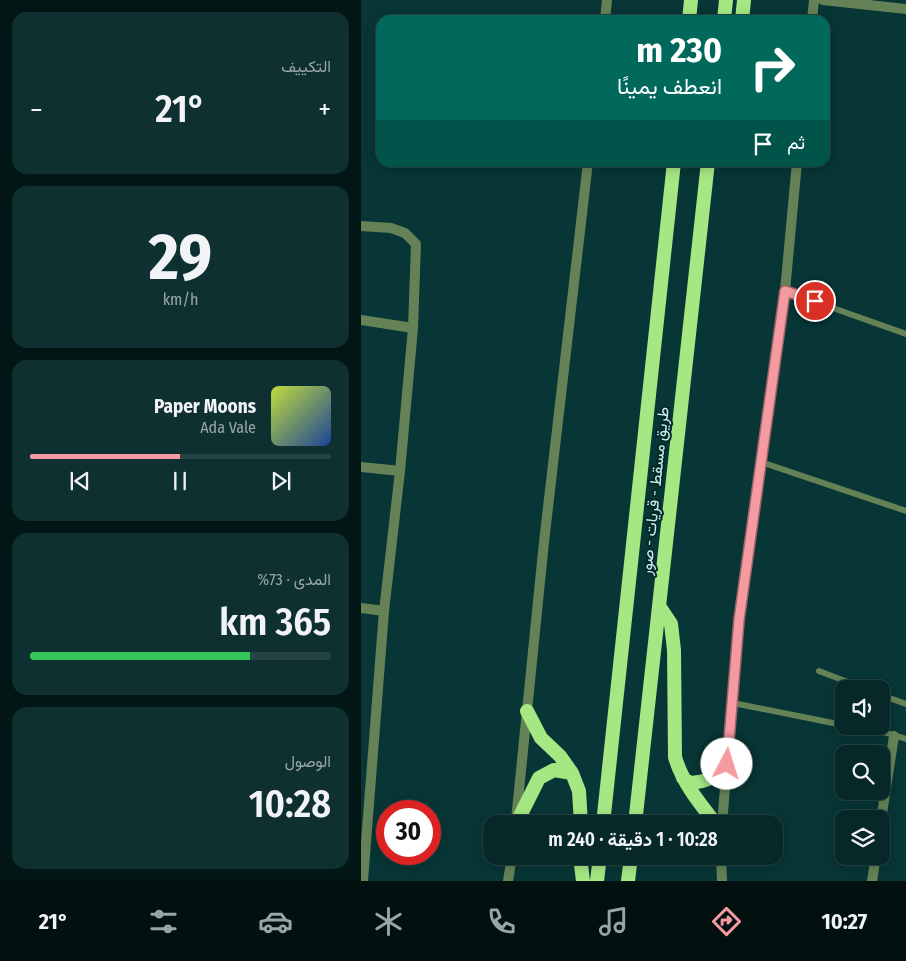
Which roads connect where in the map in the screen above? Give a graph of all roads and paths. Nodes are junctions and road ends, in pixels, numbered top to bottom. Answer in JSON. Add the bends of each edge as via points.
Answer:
{"nodes":[{"id":1,"x":607,"y":0,"type":"edge"},
{"id":2,"x":691,"y":0,"type":"edge"},
{"id":3,"x":726,"y":0,"type":"edge"},
{"id":4,"x":744,"y":0,"type":"edge"},
{"id":5,"x":814,"y":0,"type":"edge"},
{"id":6,"x":823,"y":0,"type":"edge"},
{"id":7,"x":906,"y":9,"type":"edge"},
{"id":8,"x":606,"y":15,"type":"edge"},
{"id":9,"x":690,"y":15,"type":"edge"},
{"id":10,"x":724,"y":15,"type":"edge"},
{"id":11,"x":742,"y":15,"type":"edge"},
{"id":12,"x":812,"y":15,"type":"edge"},
{"id":13,"x":587,"y":167,"type":"edge"},
{"id":14,"x":673,"y":167,"type":"edge"},
{"id":15,"x":708,"y":167,"type":"edge"},
{"id":16,"x":711,"y":167,"type":"edge"},
{"id":17,"x":797,"y":167,"type":"edge"},
{"id":18,"x":706,"y":185,"type":"junction"},
{"id":19,"x":361,"y":226,"type":"edge"},
{"id":20,"x":785,"y":291,"type":"junction"},
{"id":21,"x":361,"y":320,"type":"edge"},
{"id":22,"x":413,"y":328,"type":"junction"},
{"id":23,"x":906,"y":334,"type":"edge"},
{"id":24,"x":761,"y":462,"type":"junction"},
{"id":25,"x":361,"y":467,"type":"edge"},
{"id":26,"x":400,"y":471,"type":"junction"},
{"id":27,"x":906,"y":511,"type":"edge"},
{"id":28,"x":659,"y":606,"type":"junction"},
{"id":29,"x":361,"y":608,"type":"edge"},
{"id":30,"x":384,"y":611,"type":"junction"},
{"id":31,"x":819,"y":671,"type":"dead end"},
{"id":32,"x":842,"y":680,"type":"edge"},
{"id":33,"x":890,"y":698,"type":"edge"},
{"id":34,"x":733,"y":703,"type":"junction"},
{"id":35,"x":906,"y":704,"type":"edge"},
{"id":36,"x":527,"y":711,"type":"junction"},
{"id":37,"x":835,"y":723,"type":"edge"},
{"id":38,"x":890,"y":735,"type":"edge"},
{"id":39,"x":894,"y":736,"type":"junction"},
{"id":40,"x":906,"y":740,"type":"edge"},
{"id":41,"x":727,"y":764,"type":"junction"},
{"id":42,"x":572,"y":773,"type":"junction"},
{"id":43,"x":683,"y":778,"type":"junction"},
{"id":44,"x":883,"y":810,"type":"edge"},
{"id":45,"x":517,"y":815,"type":"edge"},
{"id":46,"x":520,"y":815,"type":"edge"},
{"id":47,"x":580,"y":815,"type":"edge"},
{"id":48,"x":604,"y":815,"type":"edge"},
{"id":49,"x":636,"y":815,"type":"edge"},
{"id":50,"x":709,"y":815,"type":"edge"},
{"id":51,"x":723,"y":815,"type":"edge"},
{"id":52,"x":511,"y":865,"type":"edge"},
{"id":53,"x":581,"y":865,"type":"edge"},
{"id":54,"x":599,"y":865,"type":"edge"},
{"id":55,"x":630,"y":865,"type":"edge"},
{"id":56,"x":721,"y":865,"type":"edge"},
{"id":57,"x":874,"y":865,"type":"edge"},
{"id":58,"x":363,"y":881,"type":"edge"},
{"id":59,"x":509,"y":881,"type":"edge"},
{"id":60,"x":583,"y":881,"type":"edge"},
{"id":61,"x":597,"y":881,"type":"edge"},
{"id":62,"x":628,"y":881,"type":"edge"},
{"id":63,"x":722,"y":881,"type":"edge"},
{"id":64,"x":872,"y":881,"type":"edge"}],
"edges":[{"from":1,"to":8,"type":"street"},
{"from":2,"to":9,"type":"highway"},
{"from":3,"to":10,"type":"highway"},
{"from":4,"to":11,"type":"highway"},
{"from":5,"to":12,"type":"street"},
{"from":6,"to":7,"type":"street"},
{"from":13,"to":36,"type":"street"},
{"from":14,"to":48,"type":"highway","name":"طريق مسقط - قريات - صور"},
{"from":15,"to":18,"type":"highway","name":"طريق مسقط - قريات - صور"},
{"from":16,"to":18,"type":"highway"},
{"from":17,"to":20,"type":"street"},
{"from":18,"to":28,"type":"highway","name":"طريق مسقط - قريات - صور"},
{"from":19,"to":22,"type":"street","via":[[391,228],[405,233],[416,244]]},
{"from":20,"to":23,"type":"lane"},
{"from":20,"to":24,"type":"street"},
{"from":21,"to":22,"type":"street"},
{"from":22,"to":26,"type":"street"},
{"from":24,"to":27,"type":"lane"},
{"from":24,"to":34,"type":"street","via":[[739,620]]},
{"from":25,"to":26,"type":"street"},
{"from":26,"to":30,"type":"street"},
{"from":28,"to":43,"type":"highway","via":[[671,624],[675,757]]},
{"from":28,"to":49,"type":"highway","name":"طريق مسقط - قريات - صور"},
{"from":29,"to":30,"type":"street"},
{"from":30,"to":58,"type":"street"},
{"from":31,"to":32,"type":"lane"},
{"from":33,"to":35,"type":"lane"},
{"from":34,"to":37,"type":"lane"},
{"from":34,"to":41,"type":"street"},
{"from":36,"to":42,"type":"highway","via":[[541,738]]},
{"from":36,"to":45,"type":"street"},
{"from":38,"to":39,"type":"lane"},
{"from":39,"to":40,"type":"lane"},
{"from":39,"to":44,"type":"street"},
{"from":41,"to":43,"type":"highway","via":[[706,781],[689,783]]},
{"from":41,"to":51,"type":"street"},
{"from":42,"to":46,"type":"highway","via":[[555,770],[539,778]]},
{"from":42,"to":47,"type":"highway","via":[[579,791]]},
{"from":43,"to":50,"type":"highway"},
{"from":52,"to":59,"type":"street"},
{"from":53,"to":60,"type":"highway"},
{"from":54,"to":61,"type":"highway"},
{"from":55,"to":62,"type":"highway"},
{"from":56,"to":63,"type":"street"},
{"from":57,"to":64,"type":"street"}]}
